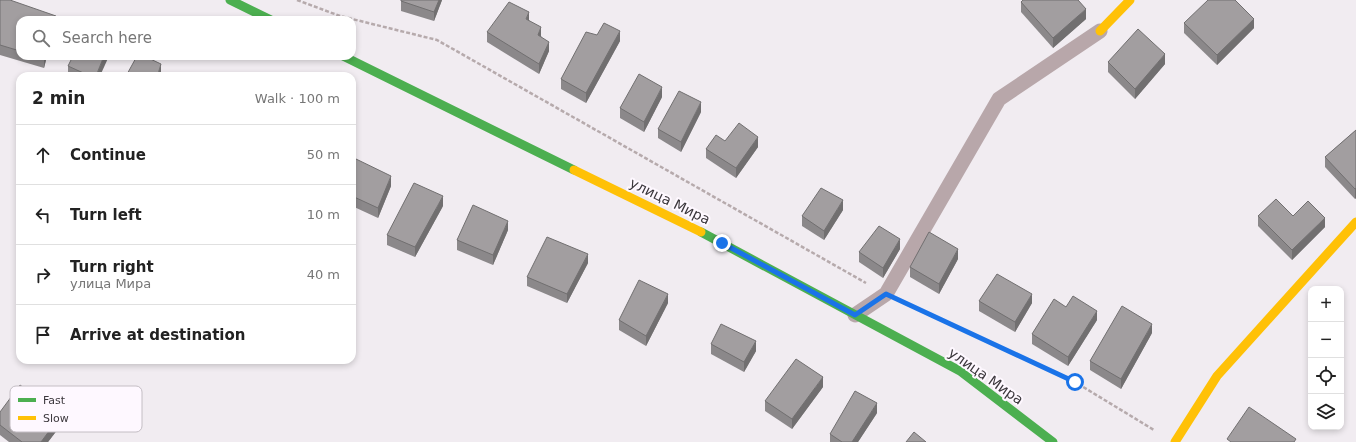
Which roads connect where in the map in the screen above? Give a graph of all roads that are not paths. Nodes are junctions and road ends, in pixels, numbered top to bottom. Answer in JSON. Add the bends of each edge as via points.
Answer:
{"nodes":[{"id":1,"x":230,"y":0,"type":"edge"},
{"id":2,"x":1130,"y":0,"type":"edge"},
{"id":3,"x":262,"y":16,"type":"edge"},
{"id":4,"x":1100,"y":31,"type":"joint"},
{"id":5,"x":352,"y":60,"type":"edge"},
{"id":6,"x":1356,"y":222,"type":"edge"},
{"id":7,"x":855,"y":315,"type":"junction"},
{"id":8,"x":1053,"y":442,"type":"edge"},
{"id":9,"x":1175,"y":442,"type":"edge"}],
"edges":[{"from":1,"to":3,"type":"street"},
{"from":2,"to":4,"type":"street"},
{"from":4,"to":7,"type":"lane","via":[[999,99],[886,294]]},
{"from":5,"to":7,"type":"street","name":"улица Мира","via":[[722,243]]},
{"from":6,"to":9,"type":"street","via":[[1217,376]]},
{"from":7,"to":8,"type":"street","name":"улица Мира","via":[[960,371]]}]}
